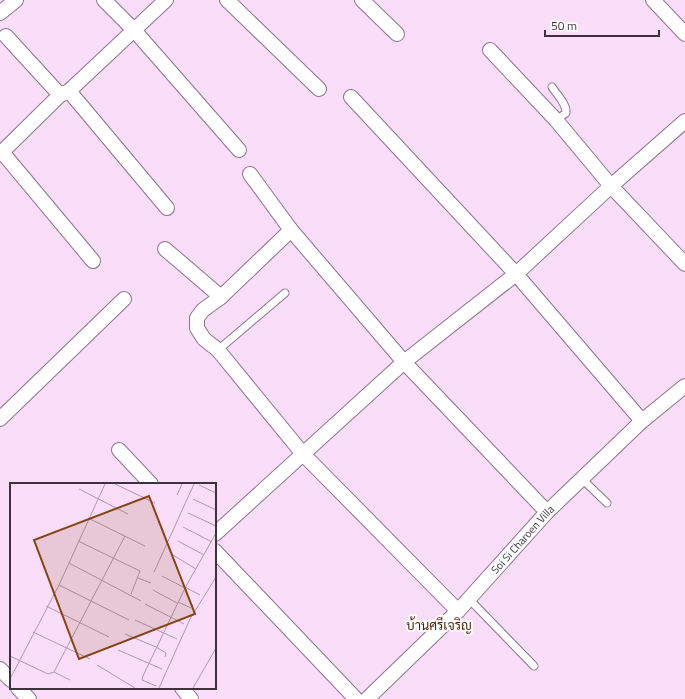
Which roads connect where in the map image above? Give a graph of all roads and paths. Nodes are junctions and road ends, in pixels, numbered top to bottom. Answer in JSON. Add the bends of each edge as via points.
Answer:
{"nodes":[{"id":1,"x":16,"y":0,"type":"edge"},
{"id":2,"x":104,"y":0,"type":"edge"},
{"id":3,"x":166,"y":0,"type":"edge"},
{"id":4,"x":227,"y":0,"type":"edge"},
{"id":5,"x":362,"y":0,"type":"edge"},
{"id":6,"x":653,"y":0,"type":"edge"},
{"id":7,"x":0,"y":13,"type":"edge"},
{"id":8,"x":134,"y":30,"type":"junction"},
{"id":9,"x":397,"y":34,"type":"dead end"},
{"id":10,"x":685,"y":34,"type":"edge"},
{"id":11,"x":6,"y":36,"type":"dead end"},
{"id":12,"x":490,"y":50,"type":"dead end"},
{"id":13,"x":552,"y":87,"type":"dead end"},
{"id":14,"x":318,"y":89,"type":"dead end"},
{"id":15,"x":65,"y":93,"type":"junction"},
{"id":16,"x":351,"y":97,"type":"dead end"},
{"id":17,"x":556,"y":120,"type":"junction"},
{"id":18,"x":685,"y":121,"type":"edge"},
{"id":19,"x":239,"y":150,"type":"dead end"},
{"id":20,"x":1,"y":153,"type":"edge"},
{"id":21,"x":250,"y":174,"type":"dead end"},
{"id":22,"x":611,"y":186,"type":"junction"},
{"id":23,"x":167,"y":208,"type":"dead end"},
{"id":24,"x":291,"y":230,"type":"junction"},
{"id":25,"x":165,"y":249,"type":"dead end"},
{"id":26,"x":93,"y":261,"type":"dead end"},
{"id":27,"x":685,"y":264,"type":"edge"},
{"id":28,"x":516,"y":274,"type":"junction"},
{"id":29,"x":284,"y":293,"type":"dead end"},
{"id":30,"x":221,"y":297,"type":"junction"},
{"id":31,"x":124,"y":299,"type":"dead end"},
{"id":32,"x":218,"y":350,"type":"junction"},
{"id":33,"x":404,"y":362,"type":"junction"},
{"id":34,"x":685,"y":386,"type":"edge"},
{"id":35,"x":0,"y":419,"type":"edge"},
{"id":36,"x":642,"y":421,"type":"junction"},
{"id":37,"x":119,"y":450,"type":"dead end"},
{"id":38,"x":303,"y":454,"type":"junction"},
{"id":39,"x":582,"y":479,"type":"junction"},
{"id":40,"x":150,"y":483,"type":"edge"},
{"id":41,"x":607,"y":503,"type":"dead end"},
{"id":42,"x":547,"y":512,"type":"junction"},
{"id":43,"x":216,"y":533,"type":"edge"},
{"id":44,"x":216,"y":552,"type":"edge"},
{"id":45,"x":469,"y":599,"type":"junction"},
{"id":46,"x":458,"y":611,"type":"junction"},
{"id":47,"x":534,"y":666,"type":"dead end"},
{"id":48,"x":0,"y":669,"type":"edge"},
{"id":49,"x":10,"y":679,"type":"edge"},
{"id":50,"x":19,"y":689,"type":"edge"},
{"id":51,"x":183,"y":689,"type":"edge"},
{"id":52,"x":29,"y":699,"type":"edge"},
{"id":53,"x":191,"y":699,"type":"edge"},
{"id":54,"x":356,"y":699,"type":"edge"},
{"id":55,"x":367,"y":699,"type":"edge"}],
"edges":[{"from":1,"to":7,"type":"street"},
{"from":2,"to":8,"type":"street"},
{"from":3,"to":8,"type":"street"},
{"from":4,"to":14,"type":"street"},
{"from":5,"to":9,"type":"street"},
{"from":6,"to":10,"type":"street"},
{"from":8,"to":15,"type":"street"},
{"from":8,"to":19,"type":"street"},
{"from":11,"to":15,"type":"street"},
{"from":12,"to":17,"type":"street"},
{"from":13,"to":17,"type":"lane","via":[[567,109],[566,113]]},
{"from":15,"to":20,"type":"street"},
{"from":15,"to":23,"type":"street"},
{"from":16,"to":28,"type":"street"},
{"from":17,"to":22,"type":"street"},
{"from":18,"to":22,"type":"street"},
{"from":20,"to":26,"type":"street"},
{"from":21,"to":24,"type":"street"},
{"from":22,"to":27,"type":"street"},
{"from":22,"to":28,"type":"street"},
{"from":24,"to":30,"type":"street"},
{"from":24,"to":33,"type":"street"},
{"from":25,"to":30,"type":"street"},
{"from":28,"to":33,"type":"street"},
{"from":28,"to":36,"type":"street"},
{"from":29,"to":32,"type":"lane"},
{"from":30,"to":32,"type":"street","via":[[203,310],[197,318],[198,328],[204,339]]},
{"from":31,"to":35,"type":"street"},
{"from":32,"to":38,"type":"street"},
{"from":33,"to":38,"type":"street"},
{"from":33,"to":42,"type":"street"},
{"from":34,"to":36,"type":"street","name":"Soi Si Charoen Villa"},
{"from":36,"to":39,"type":"street","name":"Soi Si Charoen Villa"},
{"from":37,"to":40,"type":"street"},
{"from":38,"to":43,"type":"street"},
{"from":38,"to":46,"type":"street"},
{"from":39,"to":41,"type":"lane"},
{"from":39,"to":42,"type":"street","name":"Soi Si Charoen Villa"},
{"from":42,"to":45,"type":"street","name":"Soi Si Charoen Villa"},
{"from":44,"to":54,"type":"street"},
{"from":45,"to":46,"type":"street","name":"Soi Si Charoen Villa"},
{"from":45,"to":47,"type":"lane"},
{"from":46,"to":55,"type":"street","name":"Soi Si Charoen Villa"},
{"from":48,"to":49,"type":"street"},
{"from":50,"to":52,"type":"street"},
{"from":51,"to":53,"type":"street"}]}
